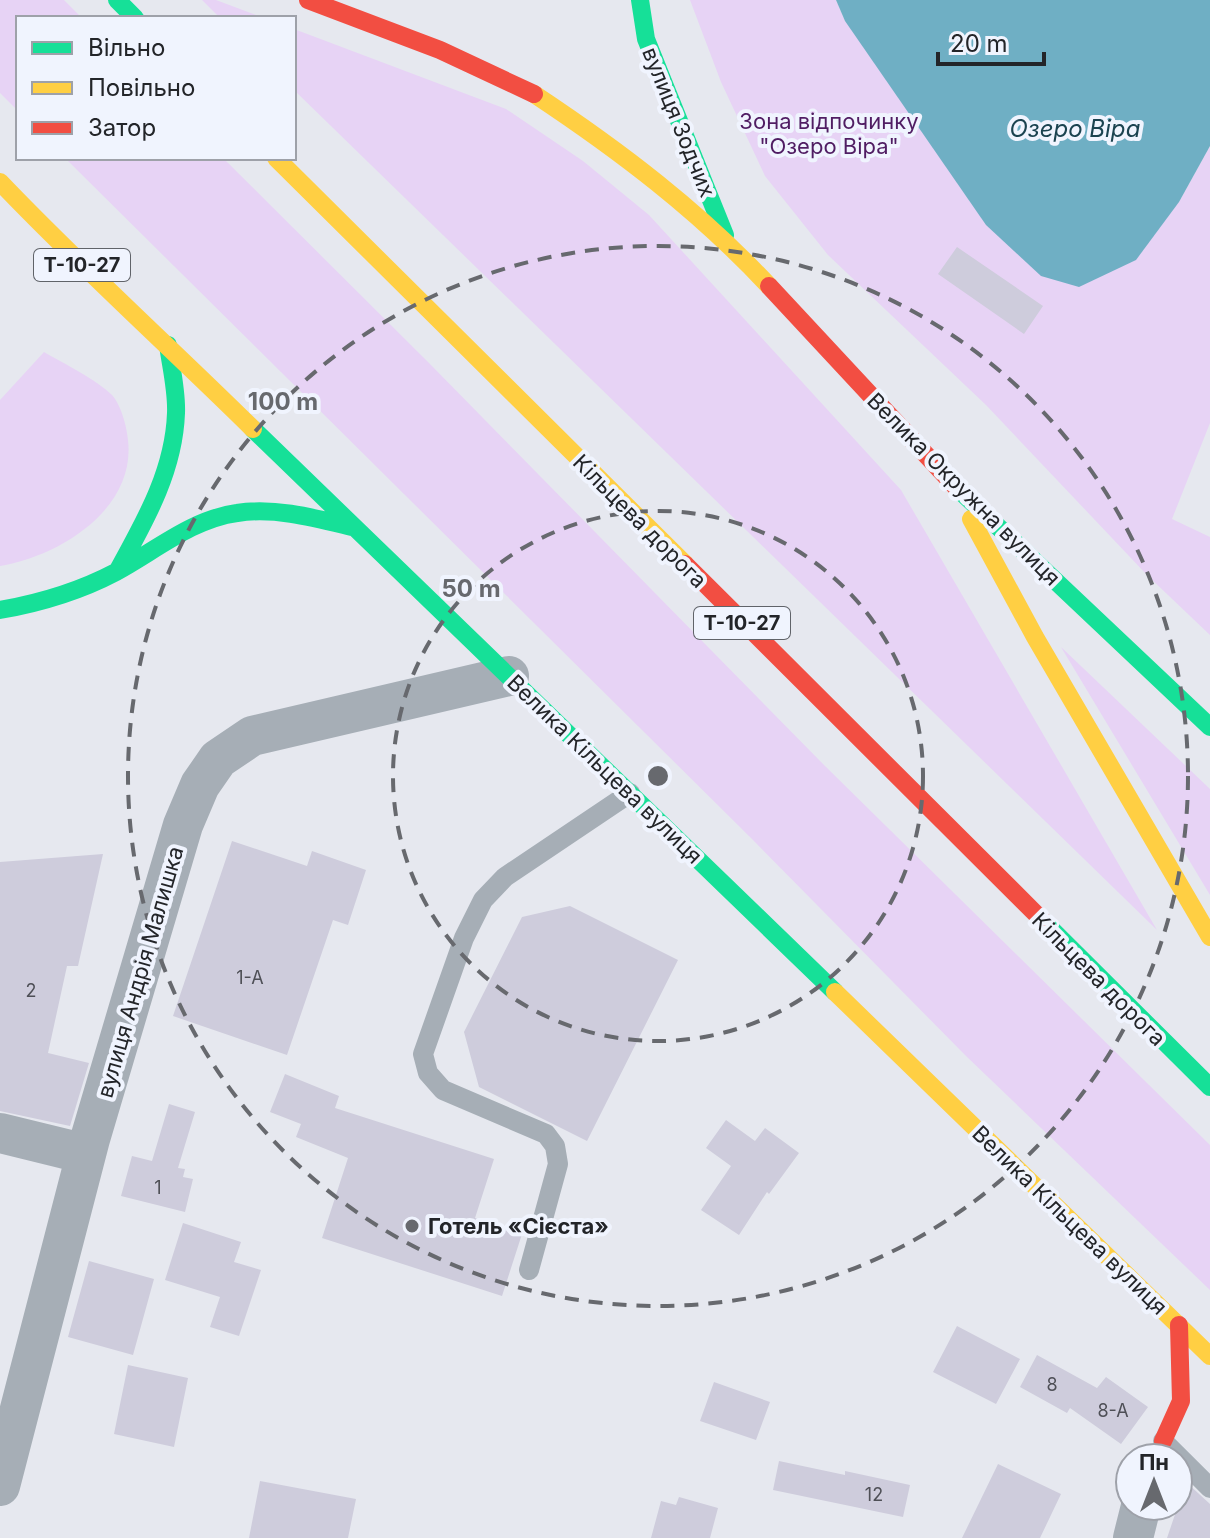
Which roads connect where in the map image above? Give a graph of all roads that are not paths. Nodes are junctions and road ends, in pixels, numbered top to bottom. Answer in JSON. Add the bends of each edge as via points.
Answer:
{"nodes":[{"id":1,"x":117,"y":0,"type":"edge"},
{"id":2,"x":308,"y":0,"type":"edge"},
{"id":3,"x":640,"y":0,"type":"edge"},
{"id":4,"x":133,"y":16,"type":"edge"},
{"id":5,"x":278,"y":160,"type":"edge"},
{"id":6,"x":0,"y":182,"type":"edge"},
{"id":7,"x":12,"y":220,"type":"dead end"},
{"id":8,"x":727,"y":241,"type":"junction"},
{"id":9,"x":59,"y":244,"type":"junction"},
{"id":10,"x":168,"y":345,"type":"junction"},
{"id":11,"x":952,"y":483,"type":"junction"},
{"id":12,"x":352,"y":527,"type":"junction"},
{"id":13,"x":117,"y":571,"type":"junction"},
{"id":14,"x":0,"y":610,"type":"edge"},
{"id":15,"x":509,"y":676,"type":"junction"},
{"id":16,"x":1210,"y":727,"type":"edge"},
{"id":17,"x":630,"y":793,"type":"junction"},
{"id":18,"x":1210,"y":937,"type":"edge"},
{"id":19,"x":1210,"y":1087,"type":"edge"},
{"id":20,"x":0,"y":1133,"type":"edge"},
{"id":21,"x":86,"y":1154,"type":"junction"},
{"id":22,"x":529,"y":1270,"type":"dead end"},
{"id":23,"x":1179,"y":1325,"type":"junction"},
{"id":24,"x":1210,"y":1356,"type":"edge"},
{"id":25,"x":1163,"y":1442,"type":"edge"},
{"id":26,"x":1194,"y":1476,"type":"edge"},
{"id":27,"x":0,"y":1486,"type":"edge"},
{"id":28,"x":1210,"y":1488,"type":"edge"}],
"edges":[{"from":1,"to":4,"type":"main road"},
{"from":2,"to":8,"type":"main road","via":[[523,87],[608,143]]},
{"from":3,"to":8,"type":"main road","name":"вулиця Зодчих","via":[[646,39]]},
{"from":5,"to":19,"type":"main road","name":"Кільцева дорога","number":"Т-10-27"},
{"from":6,"to":9,"type":"main road","name":"Велика Кільцева вулиця","number":"Т-10-27"},
{"from":7,"to":9,"type":"lane"},
{"from":8,"to":11,"type":"main road","name":"Велика Окружна вулиця"},
{"from":9,"to":10,"type":"main road","name":"Велика Кільцева вулиця","number":"Т-10-27"},
{"from":10,"to":12,"type":"main road","name":"Велика Кільцева вулиця","number":"Т-10-27"},
{"from":10,"to":13,"type":"main road","via":[[176,412],[169,460],[159,494]]},
{"from":11,"to":16,"type":"main road","name":"Велика Окружна вулиця"},
{"from":11,"to":18,"type":"main road"},
{"from":12,"to":13,"type":"main road","via":[[291,513],[234,513],[187,531]]},
{"from":12,"to":15,"type":"main road","name":"Велика Кільцева вулиця","number":"Т-10-27"},
{"from":13,"to":14,"type":"main road","via":[[68,595]]},
{"from":15,"to":17,"type":"main road","name":"Велика Кільцева вулиця","number":"Т-10-27"},
{"from":15,"to":21,"type":"street","name":"вулиця Андрія Малишка","via":[[252,736],[218,759],[183,825]]},
{"from":17,"to":22,"type":"lane","via":[[505,877],[483,900],[423,1054],[428,1073],[443,1090],[546,1134],[555,1146],[558,1164]]},
{"from":17,"to":23,"type":"main road","name":"Велика Кільцева вулиця","number":"Т-10-27"},
{"from":20,"to":21,"type":"street"},
{"from":21,"to":27,"type":"street","name":"вулиця Андрія Малишка"},
{"from":23,"to":24,"type":"main road","name":"Велика Кільцева вулиця","number":"Т-10-27"},
{"from":23,"to":25,"type":"main road","via":[[1181,1401]]},
{"from":26,"to":28,"type":"lane"}]}
